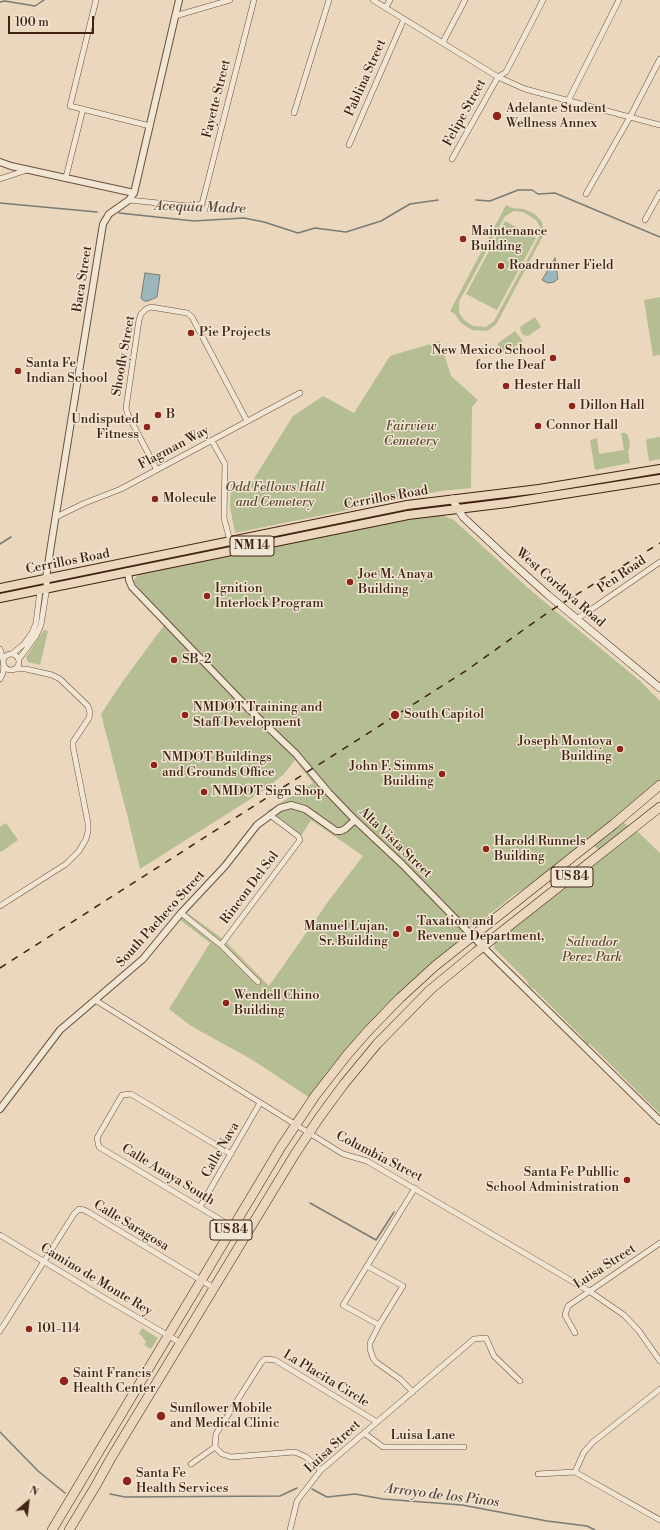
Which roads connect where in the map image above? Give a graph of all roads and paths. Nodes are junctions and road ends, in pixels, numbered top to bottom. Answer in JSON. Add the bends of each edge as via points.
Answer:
{"nodes":[{"id":1,"x":96,"y":0,"type":"edge"},
{"id":2,"x":179,"y":0,"type":"edge"},
{"id":3,"x":230,"y":0,"type":"edge"},
{"id":4,"x":254,"y":0,"type":"edge"},
{"id":5,"x":329,"y":0,"type":"edge"},
{"id":6,"x":373,"y":0,"type":"edge"},
{"id":7,"x":390,"y":0,"type":"edge"},
{"id":8,"x":465,"y":0,"type":"edge"},
{"id":9,"x":542,"y":0,"type":"edge"},
{"id":10,"x":619,"y":0,"type":"edge"},
{"id":11,"x":386,"y":8,"type":"junction"},
{"id":12,"x":176,"y":16,"type":"junction"},
{"id":13,"x":404,"y":19,"type":"junction"},
{"id":14,"x":443,"y":42,"type":"junction"},
{"id":15,"x":660,"y":59,"type":"edge"},
{"id":16,"x":498,"y":77,"type":"junction"},
{"id":17,"x":568,"y":101,"type":"junction"},
{"id":18,"x":83,"y":109,"type":"junction"},
{"id":19,"x":294,"y":113,"type":"dead end"},
{"id":20,"x":630,"y":117,"type":"junction"},
{"id":21,"x":660,"y":125,"type":"edge"},
{"id":22,"x":150,"y":126,"type":"junction"},
{"id":23,"x":349,"y":145,"type":"dead end"},
{"id":24,"x":452,"y":159,"type":"dead end"},
{"id":25,"x":0,"y":162,"type":"edge"},
{"id":26,"x":27,"y":170,"type":"junction"},
{"id":27,"x":66,"y":177,"type":"junction"},
{"id":28,"x":0,"y":180,"type":"edge"},
{"id":29,"x":134,"y":193,"type":"junction"},
{"id":30,"x":660,"y":193,"type":"edge"},
{"id":31,"x":586,"y":194,"type":"dead end"},
{"id":32,"x":126,"y":202,"type":"junction"},
{"id":33,"x":645,"y":220,"type":"dead end"},
{"id":34,"x":300,"y":393,"type":"dead end"},
{"id":35,"x":248,"y":421,"type":"junction"},
{"id":36,"x":212,"y":440,"type":"junction"},
{"id":37,"x":660,"y":469,"type":"edge"},
{"id":38,"x":157,"y":470,"type":"junction"},
{"id":39,"x":660,"y":479,"type":"edge"},
{"id":40,"x":559,"y":485,"type":"junction"},
{"id":41,"x":561,"y":495,"type":"junction"},
{"id":42,"x":452,"y":499,"type":"junction"},
{"id":43,"x":457,"y":509,"type":"junction"},
{"id":44,"x":56,"y":517,"type":"junction"},
{"id":45,"x":230,"y":541,"type":"junction"},
{"id":46,"x":240,"y":549,"type":"junction"},
{"id":47,"x":660,"y":562,"type":"edge"},
{"id":48,"x":128,"y":571,"type":"junction"},
{"id":49,"x":46,"y":578,"type":"junction"},
{"id":50,"x":0,"y":588,"type":"edge"},
{"id":51,"x":44,"y":588,"type":"junction"},
{"id":52,"x":0,"y":598,"type":"edge"},
{"id":53,"x":576,"y":619,"type":"junction"},
{"id":54,"x":0,"y":649,"type":"edge"},
{"id":55,"x":11,"y":654,"type":"junction"},
{"id":56,"x":19,"y":661,"type":"junction"},
{"id":57,"x":4,"y":662,"type":"junction"},
{"id":58,"x":12,"y":669,"type":"junction"},
{"id":59,"x":26,"y":669,"type":"junction"},
{"id":60,"x":3,"y":673,"type":"junction"},
{"id":61,"x":0,"y":679,"type":"edge"},
{"id":62,"x":660,"y":688,"type":"edge"},
{"id":63,"x":660,"y":785,"type":"edge"},
{"id":64,"x":660,"y":807,"type":"edge"},
{"id":65,"x":270,"y":814,"type":"junction"},
{"id":66,"x":355,"y":820,"type":"junction"},
{"id":67,"x":0,"y":906,"type":"edge"},
{"id":68,"x":180,"y":913,"type":"junction"},
{"id":69,"x":472,"y":936,"type":"junction"},
{"id":70,"x":221,"y":945,"type":"junction"},
{"id":71,"x":483,"y":947,"type":"junction"},
{"id":72,"x":258,"y":982,"type":"dead end"},
{"id":73,"x":95,"y":1000,"type":"junction"},
{"id":74,"x":260,"y":1103,"type":"junction"},
{"id":75,"x":0,"y":1109,"type":"edge"},
{"id":76,"x":660,"y":1121,"type":"edge"},
{"id":77,"x":295,"y":1125,"type":"junction"},
{"id":78,"x":309,"y":1133,"type":"junction"},
{"id":79,"x":231,"y":1154,"type":"junction"},
{"id":80,"x":414,"y":1188,"type":"junction"},
{"id":81,"x":200,"y":1207,"type":"junction"},
{"id":82,"x":233,"y":1226,"type":"junction"},
{"id":83,"x":0,"y":1235,"type":"edge"},
{"id":84,"x":246,"y":1235,"type":"junction"},
{"id":85,"x":660,"y":1243,"type":"edge"},
{"id":86,"x":44,"y":1262,"type":"junction"},
{"id":87,"x":368,"y":1266,"type":"junction"},
{"id":88,"x":201,"y":1280,"type":"junction"},
{"id":89,"x":214,"y":1288,"type":"junction"},
{"id":90,"x":589,"y":1291,"type":"junction"},
{"id":91,"x":379,"y":1325,"type":"junction"},
{"id":92,"x":0,"y":1331,"type":"edge"},
{"id":93,"x":575,"y":1332,"type":"dead end"},
{"id":94,"x":168,"y":1335,"type":"junction"},
{"id":95,"x":181,"y":1343,"type":"junction"},
{"id":96,"x":660,"y":1361,"type":"edge"},
{"id":97,"x":520,"y":1381,"type":"dead end"},
{"id":98,"x":660,"y":1389,"type":"edge"},
{"id":99,"x":413,"y":1392,"type":"junction"},
{"id":100,"x":377,"y":1422,"type":"junction"},
{"id":101,"x":364,"y":1433,"type":"junction"},
{"id":102,"x":215,"y":1447,"type":"junction"},
{"id":103,"x":464,"y":1447,"type":"dead end"},
{"id":104,"x":191,"y":1464,"type":"dead end"},
{"id":105,"x":321,"y":1470,"type":"junction"},
{"id":106,"x":575,"y":1472,"type":"junction"},
{"id":107,"x":538,"y":1474,"type":"dead end"},
{"id":108,"x":660,"y":1520,"type":"edge"},
{"id":109,"x":52,"y":1530,"type":"edge"},
{"id":110,"x":69,"y":1530,"type":"edge"},
{"id":111,"x":290,"y":1530,"type":"edge"}],
"edges":[{"from":1,"to":18,"type":"street","via":[[70,106]]},
{"from":2,"to":12,"type":"street","name":"Baca Street"},
{"from":3,"to":12,"type":"street"},
{"from":4,"to":32,"type":"street","name":"Fayette Street","via":[[202,204],[188,206]]},
{"from":5,"to":19,"type":"street"},
{"from":6,"to":11,"type":"street"},
{"from":7,"to":11,"type":"street"},
{"from":8,"to":14,"type":"street"},
{"from":9,"to":16,"type":"street","name":"Felipe Street","via":[[506,72]]},
{"from":10,"to":17,"type":"street"},
{"from":11,"to":13,"type":"street"},
{"from":12,"to":22,"type":"street","name":"Baca Street"},
{"from":13,"to":14,"type":"street"},
{"from":13,"to":23,"type":"street","name":"Pablina Street"},
{"from":14,"to":16,"type":"street"},
{"from":15,"to":20,"type":"street"},
{"from":16,"to":17,"type":"street","via":[[525,89]]},
{"from":16,"to":24,"type":"street","name":"Felipe Street"},
{"from":17,"to":20,"type":"street"},
{"from":18,"to":22,"type":"street"},
{"from":18,"to":27,"type":"street"},
{"from":20,"to":21,"type":"street"},
{"from":20,"to":31,"type":"street"},
{"from":22,"to":29,"type":"street","name":"Baca Street"},
{"from":25,"to":26,"type":"street"},
{"from":26,"to":27,"type":"street"},
{"from":26,"to":28,"type":"street"},
{"from":27,"to":29,"type":"street"},
{"from":29,"to":32,"type":"street","name":"Baca Street"},
{"from":30,"to":33,"type":"street"},
{"from":32,"to":44,"type":"street","name":"Baca Street","via":[[109,214],[103,224]]},
{"from":34,"to":35,"type":"street","name":"Flagman Way"},
{"from":35,"to":36,"type":"street","name":"Flagman Way"},
{"from":35,"to":38,"type":"street","name":"Shoofly Street","via":[[192,317],[187,313],[151,307],[146,309],[139,320],[126,408]]},
{"from":36,"to":38,"type":"street","name":"Flagman Way"},
{"from":36,"to":45,"type":"street","via":[[225,464],[224,518]]},
{"from":37,"to":40,"type":"main road","name":"Cerrillos Road","number":"NM 14"},
{"from":38,"to":44,"type":"street","name":"Flagman Way","via":[[124,488]]},
{"from":39,"to":41,"type":"main road","name":"Cerrillos Road","number":"NM 14"},
{"from":40,"to":41,"type":"main road"},
{"from":40,"to":42,"type":"main road","name":"Cerrillos Road","number":"NM 14"},
{"from":41,"to":43,"type":"main road","name":"Cerrillos Road","number":"NM 14"},
{"from":42,"to":43,"type":"main road","name":"West Cordova Road"},
{"from":42,"to":45,"type":"main road","name":"Cerrillos Road","number":"NM 14"},
{"from":43,"to":46,"type":"main road","name":"Cerrillos Road","number":"NM 14","via":[[408,515]]},
{"from":43,"to":53,"type":"main road","name":"West Cordova Road","via":[[508,559]]},
{"from":44,"to":49,"type":"street","name":"Baca Street"},
{"from":45,"to":46,"type":"street"},
{"from":45,"to":49,"type":"main road","name":"Cerrillos Road","number":"NM 14"},
{"from":46,"to":48,"type":"main road","name":"Cerrillos Road","number":"NM 14"},
{"from":47,"to":53,"type":"street","name":"Pen Road"},
{"from":48,"to":51,"type":"main road","name":"Cerrillos Road","number":"NM 14"},
{"from":48,"to":66,"type":"street","name":"Alta Vista Street","via":[[128,580],[132,587],[296,754]]},
{"from":49,"to":50,"type":"main road","name":"Cerrillos Road","number":"NM 14"},
{"from":49,"to":51,"type":"street","name":"Baca Street"},
{"from":51,"to":52,"type":"main road","name":"Cerrillos Road","number":"NM 14"},
{"from":51,"to":55,"type":"street","via":[[32,633],[24,644]]},
{"from":51,"to":56,"type":"street","via":[[42,625]]},
{"from":53,"to":62,"type":"main road","name":"West Cordova Road"},
{"from":54,"to":55,"type":"street"},
{"from":54,"to":57,"type":"street"},
{"from":55,"to":56,"type":"street","via":[[16,655]]},
{"from":55,"to":57,"type":"street","via":[[5,656]]},
{"from":56,"to":58,"type":"street","via":[[18,667]]},
{"from":56,"to":59,"type":"street"},
{"from":57,"to":58,"type":"street"},
{"from":57,"to":60,"type":"street"},
{"from":58,"to":59,"type":"street"},
{"from":58,"to":60,"type":"street"},
{"from":59,"to":67,"type":"street","via":[[60,679],[88,706],[89,718],[73,748],[88,823],[86,839],[79,852],[66,864]]},
{"from":60,"to":61,"type":"street"},
{"from":63,"to":69,"type":"highway","number":"US 84","via":[[620,820]]},
{"from":64,"to":71,"type":"highway","number":"US 84"},
{"from":65,"to":66,"type":"street","name":"South Pacheco Street","via":[[284,807],[295,806],[305,809],[338,831],[345,829]]},
{"from":65,"to":68,"type":"street","name":"South Pacheco Street","via":[[257,825],[225,866]]},
{"from":65,"to":70,"type":"street","name":"Rincon Del Sol","via":[[300,840]]},
{"from":66,"to":69,"type":"street","name":"Alta Vista Street"},
{"from":68,"to":70,"type":"street"},
{"from":68,"to":73,"type":"street","name":"South Pacheco Street","via":[[143,959]]},
{"from":69,"to":71,"type":"street","name":"Alta Vista Street"},
{"from":69,"to":77,"type":"highway","number":"US 84","via":[[420,979],[368,1031],[332,1074]]},
{"from":70,"to":72,"type":"street"},
{"from":71,"to":76,"type":"street","name":"Alta Vista Street"},
{"from":71,"to":78,"type":"highway","number":"US 84","via":[[426,995],[376,1044]]},
{"from":73,"to":74,"type":"street","name":"Columbia Street"},
{"from":73,"to":75,"type":"street","name":"South Pacheco Street","via":[[60,1030]]},
{"from":74,"to":77,"type":"street","name":"Columbia Street"},
{"from":74,"to":79,"type":"street","name":"Calle Nava"},
{"from":77,"to":78,"type":"street","name":"Columbia Street"},
{"from":77,"to":82,"type":"highway","number":"US 84"},
{"from":78,"to":80,"type":"street","name":"Columbia Street","via":[[343,1154],[367,1161]]},
{"from":78,"to":84,"type":"highway","number":"US 84"},
{"from":79,"to":81,"type":"street","name":"Calle Nava"},
{"from":79,"to":81,"type":"street","name":"Calle Anaya South","via":[[131,1094],[122,1095],[97,1138],[99,1147]]},
{"from":80,"to":87,"type":"street"},
{"from":80,"to":90,"type":"street","name":"Columbia Street"},
{"from":81,"to":82,"type":"street","name":"Calle Anaya South"},
{"from":82,"to":84,"type":"street","name":"Calle Anaya South"},
{"from":82,"to":88,"type":"highway","number":"US 84"},
{"from":83,"to":86,"type":"street","name":"Camino de Monte Rey"},
{"from":84,"to":89,"type":"highway","number":"US 84"},
{"from":85,"to":90,"type":"street","name":"Luisa Street"},
{"from":86,"to":88,"type":"street","name":"Calle Saragosa","via":[[74,1214],[82,1209]]},
{"from":86,"to":92,"type":"street","name":"Calle Saragosa"},
{"from":86,"to":94,"type":"street","name":"Camino de Monte Rey"},
{"from":87,"to":91,"type":"street","via":[[403,1286]]},
{"from":87,"to":91,"type":"street","via":[[343,1305]]},
{"from":88,"to":89,"type":"street","name":"Calle Saragosa"},
{"from":88,"to":94,"type":"highway","number":"US 84"},
{"from":89,"to":95,"type":"highway","number":"US 84"},
{"from":90,"to":93,"type":"street","name":"Luisa Street","via":[[571,1303],[565,1311]]},
{"from":90,"to":96,"type":"street","name":"Columbia Street","via":[[624,1315]]},
{"from":91,"to":99,"type":"street","via":[[370,1343],[373,1358]]},
{"from":94,"to":95,"type":"street","name":"Camino de Monte Rey"},
{"from":94,"to":109,"type":"highway","number":"US 84"},
{"from":95,"to":110,"type":"highway","number":"US 84"},
{"from":97,"to":99,"type":"street","name":"Luisa Street","via":[[494,1356],[486,1338],[474,1338]]},
{"from":98,"to":106,"type":"street","via":[[593,1442],[584,1452]]},
{"from":99,"to":100,"type":"street","name":"Luisa Street"},
{"from":100,"to":101,"type":"street","name":"Luisa Street"},
{"from":100,"to":102,"type":"street","name":"La Placita Circle","via":[[275,1360],[265,1359],[216,1434]]},
{"from":101,"to":103,"type":"street","name":"Luisa Lane","via":[[383,1447]]},
{"from":101,"to":105,"type":"street","name":"Luisa Street"},
{"from":102,"to":104,"type":"street"},
{"from":102,"to":105,"type":"street","via":[[222,1454],[231,1457],[295,1452],[306,1457]]},
{"from":105,"to":111,"type":"street","name":"Luisa Street","via":[[297,1501]]},
{"from":106,"to":107,"type":"street"},
{"from":106,"to":108,"type":"street"}]}
